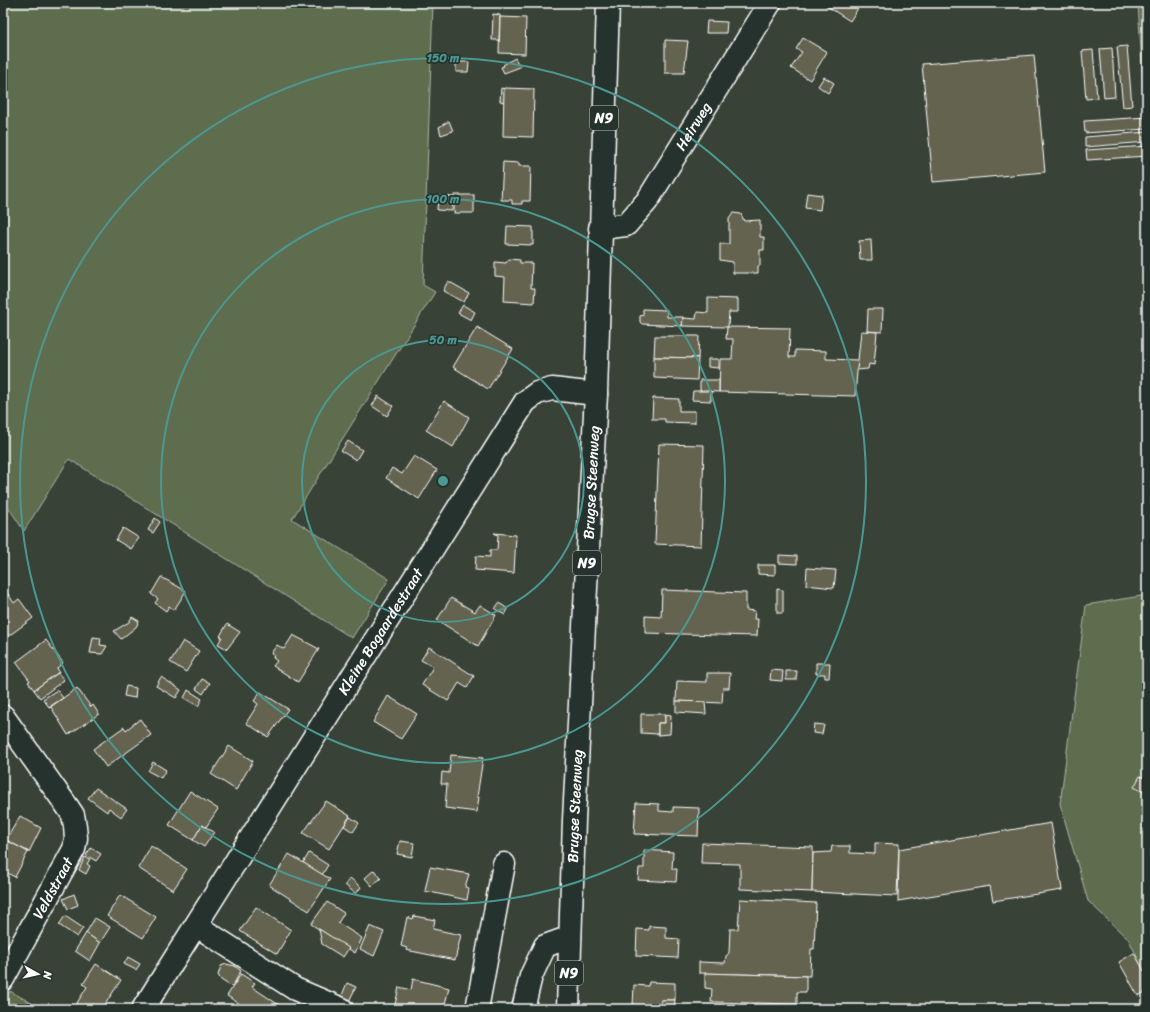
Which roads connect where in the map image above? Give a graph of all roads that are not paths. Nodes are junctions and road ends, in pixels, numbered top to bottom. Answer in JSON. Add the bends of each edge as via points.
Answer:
{"nodes":[{"id":1,"x":608,"y":3,"type":"edge"},
{"id":2,"x":770,"y":3,"type":"edge"},
{"id":3,"x":600,"y":228,"type":"junction"},
{"id":4,"x":596,"y":394,"type":"junction"},
{"id":5,"x":3,"y":716,"type":"edge"},
{"id":6,"x":504,"y":864,"type":"dead end"},
{"id":7,"x":198,"y":926,"type":"junction"},
{"id":8,"x":570,"y":937,"type":"junction"},
{"id":9,"x":3,"y":979,"type":"edge"},
{"id":10,"x":144,"y":1009,"type":"edge"},
{"id":11,"x":342,"y":1009,"type":"edge"},
{"id":12,"x":477,"y":1009,"type":"edge"},
{"id":13,"x":523,"y":1009,"type":"edge"},
{"id":14,"x":568,"y":1009,"type":"edge"}],
"edges":[{"from":1,"to":3,"type":"street","name":"Brugse Steenweg","number":"N9"},
{"from":2,"to":3,"type":"street","name":"Heirweg","via":[[647,201],[626,225]]},
{"from":3,"to":4,"type":"street","name":"Brugse Steenweg","number":"N9"},
{"from":4,"to":7,"type":"street","name":"Kleine Bogaardestraat","via":[[552,389],[537,393],[525,402]]},
{"from":4,"to":8,"type":"street","name":"Brugse Steenweg","number":"N9"},
{"from":5,"to":9,"type":"street","name":"Veldstraat","via":[[73,815],[76,838],[69,861]]},
{"from":6,"to":12,"type":"street"},
{"from":7,"to":10,"type":"street","name":"Kleine Bogaardestraat"},
{"from":7,"to":11,"type":"street","via":[[295,989]]},
{"from":8,"to":13,"type":"street","via":[[545,946],[531,976]]},
{"from":8,"to":14,"type":"street","name":"Brugse Steenweg","number":"N9"}]}
